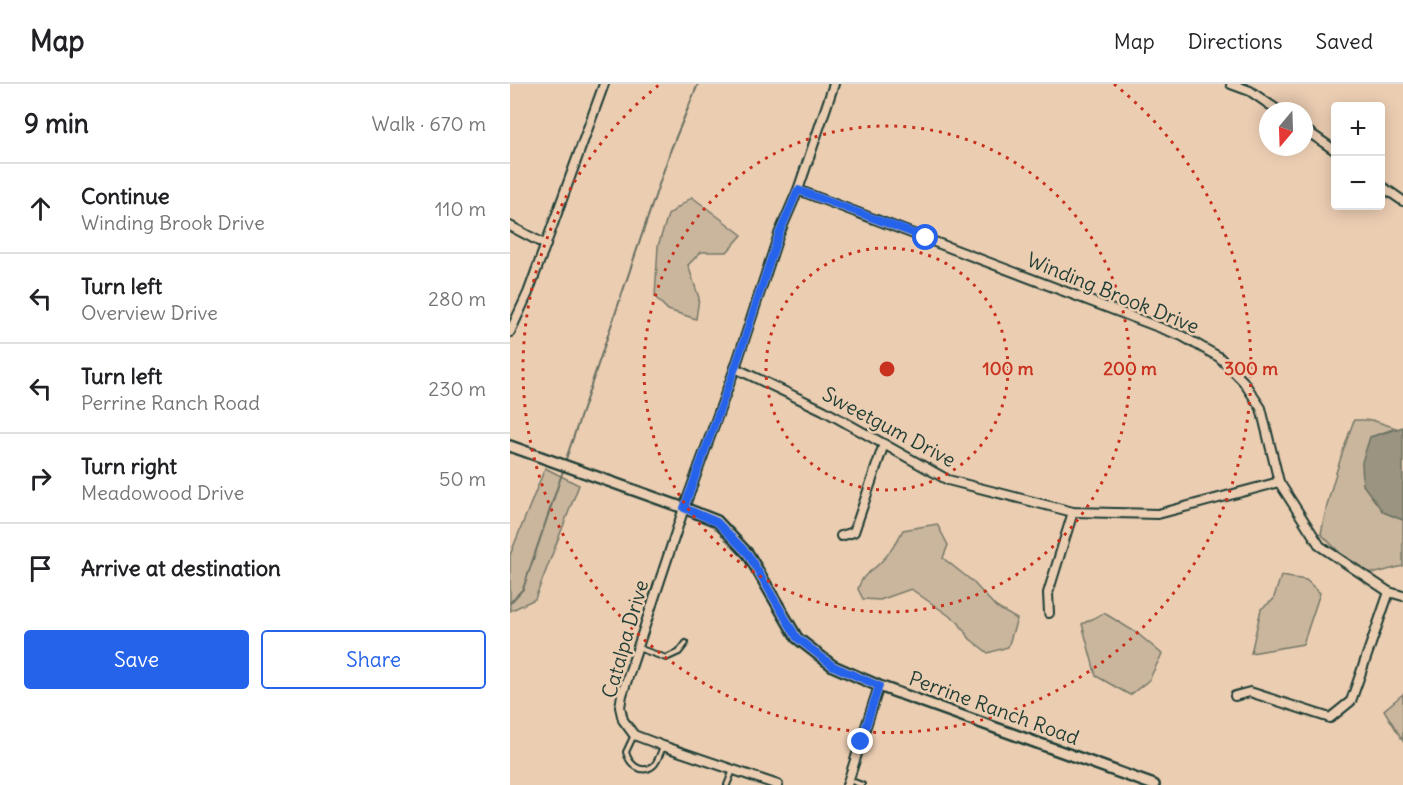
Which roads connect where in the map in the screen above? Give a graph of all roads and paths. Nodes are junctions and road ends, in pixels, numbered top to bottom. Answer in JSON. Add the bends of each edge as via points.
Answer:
{"nodes":[{"id":1,"x":604,"y":84,"type":"edge"},
{"id":2,"x":834,"y":84,"type":"edge"},
{"id":3,"x":1231,"y":84,"type":"edge"},
{"id":4,"x":1266,"y":102,"type":"edge"},
{"id":5,"x":1313,"y":135,"type":"edge"},
{"id":6,"x":1331,"y":148,"type":"edge"},
{"id":7,"x":1385,"y":188,"type":"edge"},
{"id":8,"x":798,"y":190,"type":"junction"},
{"id":9,"x":1403,"y":201,"type":"edge"},
{"id":10,"x":510,"y":226,"type":"edge"},
{"id":11,"x":546,"y":245,"type":"junction"},
{"id":12,"x":510,"y":332,"type":"edge"},
{"id":13,"x":735,"y":368,"type":"junction"},
{"id":14,"x":884,"y":444,"type":"junction"},
{"id":15,"x":510,"y":446,"type":"edge"},
{"id":16,"x":1279,"y":482,"type":"junction"},
{"id":17,"x":684,"y":508,"type":"junction"},
{"id":18,"x":1073,"y":512,"type":"junction"},
{"id":19,"x":841,"y":536,"type":"dead end"},
{"id":20,"x":1389,"y":592,"type":"junction"},
{"id":21,"x":1403,"y":596,"type":"edge"},
{"id":22,"x":1049,"y":613,"type":"dead end"},
{"id":23,"x":686,"y":643,"type":"dead end"},
{"id":24,"x":637,"y":648,"type":"junction"},
{"id":25,"x":879,"y":686,"type":"junction"},
{"id":26,"x":1235,"y":696,"type":"dead end"},
{"id":27,"x":634,"y":735,"type":"junction"},
{"id":28,"x":663,"y":746,"type":"junction"},
{"id":29,"x":733,"y":770,"type":"junction"},
{"id":30,"x":847,"y":783,"type":"edge"},
{"id":31,"x":772,"y":784,"type":"edge"},
{"id":32,"x":727,"y":785,"type":"edge"},
{"id":33,"x":862,"y":785,"type":"edge"},
{"id":34,"x":1154,"y":785,"type":"edge"}],
"edges":[{"from":1,"to":11,"type":"street"},
{"from":2,"to":8,"type":"street","name":"Catalpa Drive"},
{"from":3,"to":4,"type":"street"},
{"from":5,"to":6,"type":"street"},
{"from":7,"to":9,"type":"street"},
{"from":8,"to":13,"type":"street","name":"Catalpa Drive","via":[[779,234]]},
{"from":8,"to":16,"type":"street","name":"Winding Brook Drive","via":[[1182,336],[1219,357],[1243,381],[1261,408]]},
{"from":10,"to":11,"type":"street"},
{"from":11,"to":12,"type":"street"},
{"from":13,"to":14,"type":"street","name":"Sweetgum Drive"},
{"from":13,"to":17,"type":"street","name":"Catalpa Drive"},
{"from":14,"to":18,"type":"street","name":"Sweetgum Drive","via":[[948,480]]},
{"from":14,"to":19,"type":"street","via":[[854,532]]},
{"from":15,"to":17,"type":"street","name":"Perrine Ranch Road"},
{"from":16,"to":18,"type":"street","name":"Sweetgum Drive","via":[[1158,514]]},
{"from":16,"to":20,"type":"street","name":"Winding Brook Drive","via":[[1320,546]]},
{"from":17,"to":24,"type":"street","name":"Catalpa Drive"},
{"from":17,"to":25,"type":"street","name":"Perrine Ranch Road","via":[[717,522],[748,554],[797,638],[833,666]]},
{"from":18,"to":22,"type":"street","via":[[1048,593]]},
{"from":20,"to":21,"type":"street","name":"Winding Brook Drive"},
{"from":20,"to":26,"type":"street","via":[[1352,701],[1330,718],[1250,692]]},
{"from":23,"to":24,"type":"lane","via":[[666,658]]},
{"from":24,"to":27,"type":"street","name":"Catalpa Drive","via":[[620,707],[622,720]]},
{"from":25,"to":30,"type":"street"},
{"from":25,"to":34,"type":"street","name":"Perrine Ranch Road"},
{"from":27,"to":28,"type":"street"},
{"from":27,"to":28,"type":"lane","via":[[626,752],[637,768],[655,764]]},
{"from":28,"to":29,"type":"street"},
{"from":29,"to":31,"type":"street"},
{"from":29,"to":32,"type":"lane"},
{"from":30,"to":33,"type":"lane"}]}
